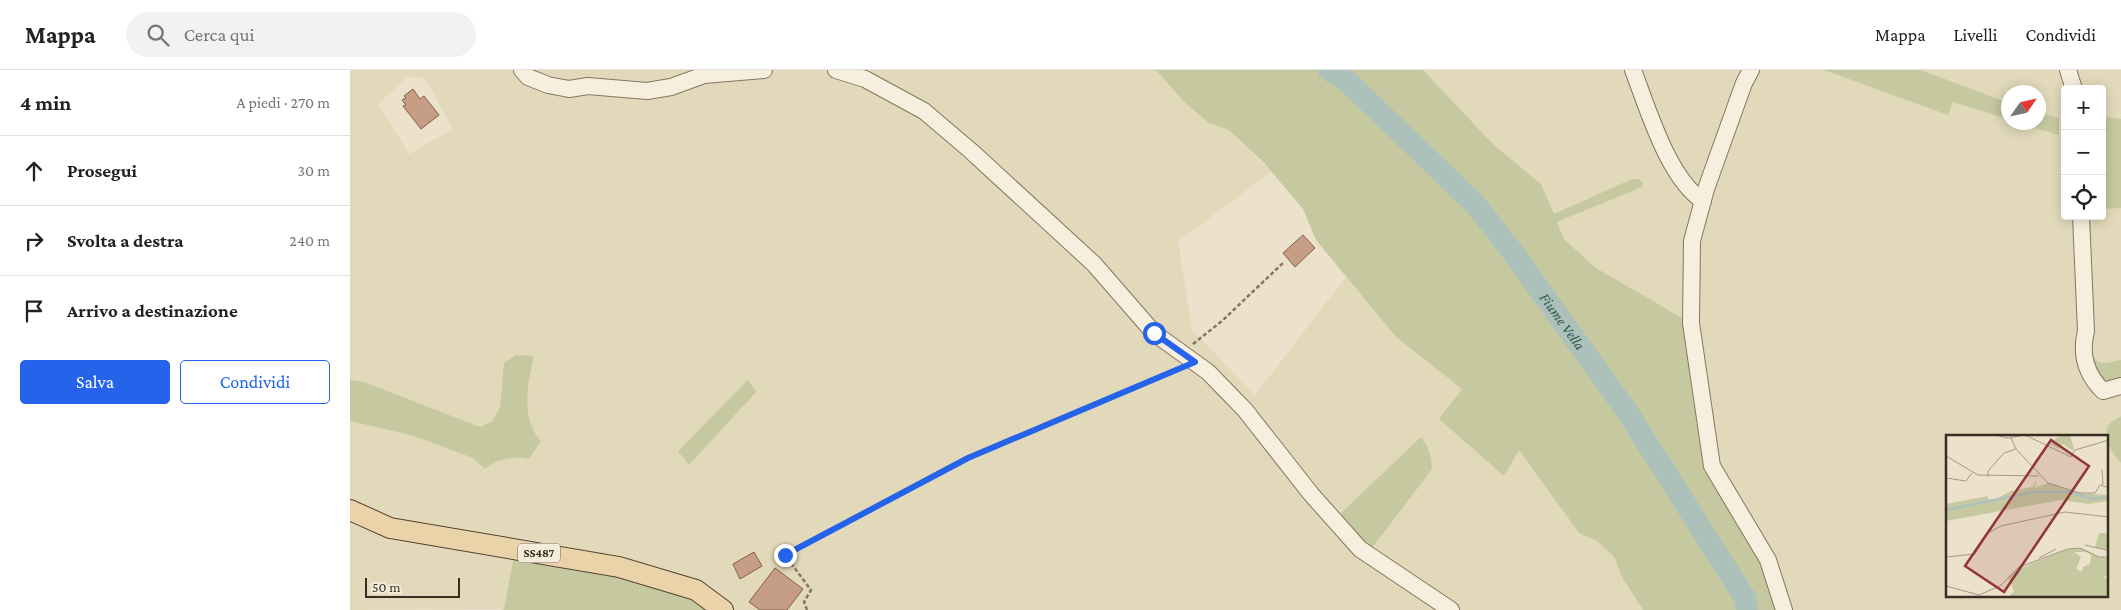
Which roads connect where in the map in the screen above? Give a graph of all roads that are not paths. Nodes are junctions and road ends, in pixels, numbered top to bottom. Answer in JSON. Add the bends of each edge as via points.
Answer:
{"nodes":[{"id":1,"x":522,"y":70,"type":"edge"},
{"id":2,"x":764,"y":70,"type":"edge"},
{"id":3,"x":836,"y":70,"type":"edge"},
{"id":4,"x":1633,"y":70,"type":"edge"},
{"id":5,"x":1750,"y":70,"type":"edge"},
{"id":6,"x":2068,"y":70,"type":"edge"},
{"id":7,"x":2073,"y":85,"type":"edge"},
{"id":8,"x":1703,"y":201,"type":"junction"},
{"id":9,"x":2082,"y":220,"type":"edge"},
{"id":10,"x":2121,"y":386,"type":"edge"},
{"id":11,"x":350,"y":510,"type":"edge"},
{"id":12,"x":723,"y":610,"type":"edge"},
{"id":13,"x":1451,"y":610,"type":"edge"},
{"id":14,"x":1784,"y":610,"type":"edge"}],
"edges":[{"from":1,"to":2,"type":"street","via":[[535,80],[569,89],[588,86],[647,91],[671,87],[704,75]]},
{"from":3,"to":13,"type":"street","via":[[866,79],[924,111],[971,151],[1094,264],[1154,333],[1208,372],[1244,410],[1360,549]]},
{"from":4,"to":8,"type":"street","via":[[1672,164],[1693,195]]},
{"from":5,"to":8,"type":"street"},
{"from":6,"to":7,"type":"street"},
{"from":8,"to":14,"type":"street","via":[[1692,241],[1691,323],[1712,466],[1768,560]]},
{"from":9,"to":10,"type":"street","via":[[2084,358],[2092,380],[2103,391]]},
{"from":11,"to":12,"type":"main road","number":"SS487","via":[[390,528],[619,567],[696,590]]}]}
